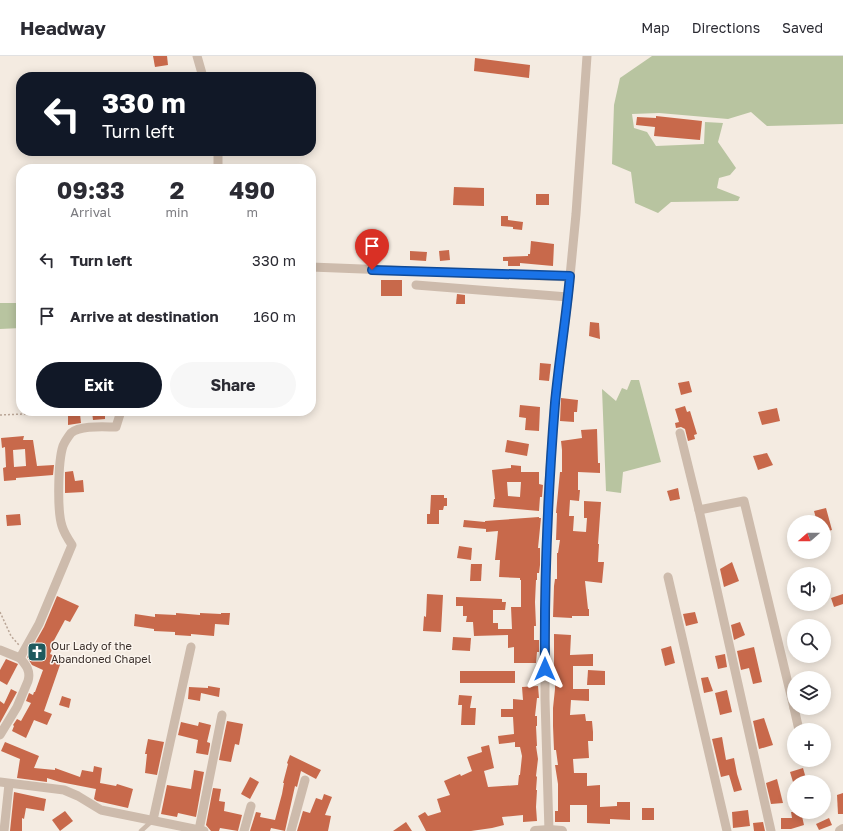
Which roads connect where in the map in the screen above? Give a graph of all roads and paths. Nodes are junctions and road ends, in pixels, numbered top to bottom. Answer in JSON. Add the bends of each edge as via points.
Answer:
{"nodes":[{"id":1,"x":197,"y":56,"type":"edge"},
{"id":2,"x":587,"y":56,"type":"edge"},
{"id":3,"x":202,"y":72,"type":"edge"},
{"id":4,"x":316,"y":268,"type":"edge"},
{"id":5,"x":570,"y":276,"type":"junction"},
{"id":6,"x":416,"y":285,"type":"dead end"},
{"id":7,"x":568,"y":297,"type":"junction"},
{"id":8,"x":16,"y":415,"type":"edge"},
{"id":9,"x":0,"y":416,"type":"edge"},
{"id":10,"x":119,"y":416,"type":"edge"},
{"id":11,"x":680,"y":433,"type":"dead end"},
{"id":12,"x":700,"y":510,"type":"junction"},
{"id":13,"x":668,"y":578,"type":"dead end"},
{"id":14,"x":0,"y":612,"type":"edge"},
{"id":15,"x":191,"y":647,"type":"dead end"},
{"id":16,"x":0,"y":650,"type":"edge"},
{"id":17,"x":20,"y":658,"type":"junction"},
{"id":18,"x":787,"y":679,"type":"edge"},
{"id":19,"x":222,"y":715,"type":"dead end"},
{"id":20,"x":0,"y":735,"type":"edge"},
{"id":21,"x":305,"y":780,"type":"dead end"},
{"id":22,"x":4,"y":783,"type":"edge"},
{"id":23,"x":251,"y":806,"type":"dead end"},
{"id":24,"x":153,"y":820,"type":"junction"},
{"id":25,"x":185,"y":829,"type":"edge"},
{"id":26,"x":843,"y":829,"type":"edge"},
{"id":27,"x":549,"y":830,"type":"edge"},
{"id":28,"x":4,"y":831,"type":"edge"},
{"id":29,"x":141,"y":831,"type":"edge"},
{"id":30,"x":202,"y":831,"type":"edge"},
{"id":31,"x":244,"y":831,"type":"edge"},
{"id":32,"x":291,"y":831,"type":"edge"},
{"id":33,"x":535,"y":831,"type":"edge"},
{"id":34,"x":562,"y":831,"type":"edge"},
{"id":35,"x":727,"y":831,"type":"edge"},
{"id":36,"x":771,"y":831,"type":"edge"},
{"id":37,"x":840,"y":831,"type":"edge"}],
"edges":[{"from":1,"to":3,"type":"street"},
{"from":2,"to":5,"type":"street"},
{"from":4,"to":5,"type":"street"},
{"from":5,"to":7,"type":"street"},
{"from":6,"to":7,"type":"street"},
{"from":7,"to":27,"type":"street","via":[[555,401],[544,592]]},
{"from":8,"to":9,"type":"path"},
{"from":10,"to":17,"type":"street","via":[[116,427],[77,430],[67,438],[63,447],[60,505],[62,525],[72,545],[39,624]]},
{"from":11,"to":12,"type":"street"},
{"from":12,"to":18,"type":"street","via":[[744,501]]},
{"from":12,"to":36,"type":"street"},
{"from":13,"to":35,"type":"street"},
{"from":14,"to":17,"type":"path","via":[[11,636],[21,648]]},
{"from":15,"to":24,"type":"street"},
{"from":16,"to":17,"type":"street"},
{"from":17,"to":20,"type":"street","via":[[28,669],[28,681],[17,707]]},
{"from":19,"to":30,"type":"street"},
{"from":21,"to":32,"type":"street"},
{"from":22,"to":24,"type":"street","via":[[64,790],[101,810]]},
{"from":22,"to":28,"type":"street"},
{"from":23,"to":31,"type":"street"},
{"from":24,"to":25,"type":"street"},
{"from":24,"to":29,"type":"lane"},
{"from":25,"to":30,"type":"street"},
{"from":26,"to":37,"type":"street"},
{"from":27,"to":33,"type":"street"},
{"from":27,"to":34,"type":"street"}]}
